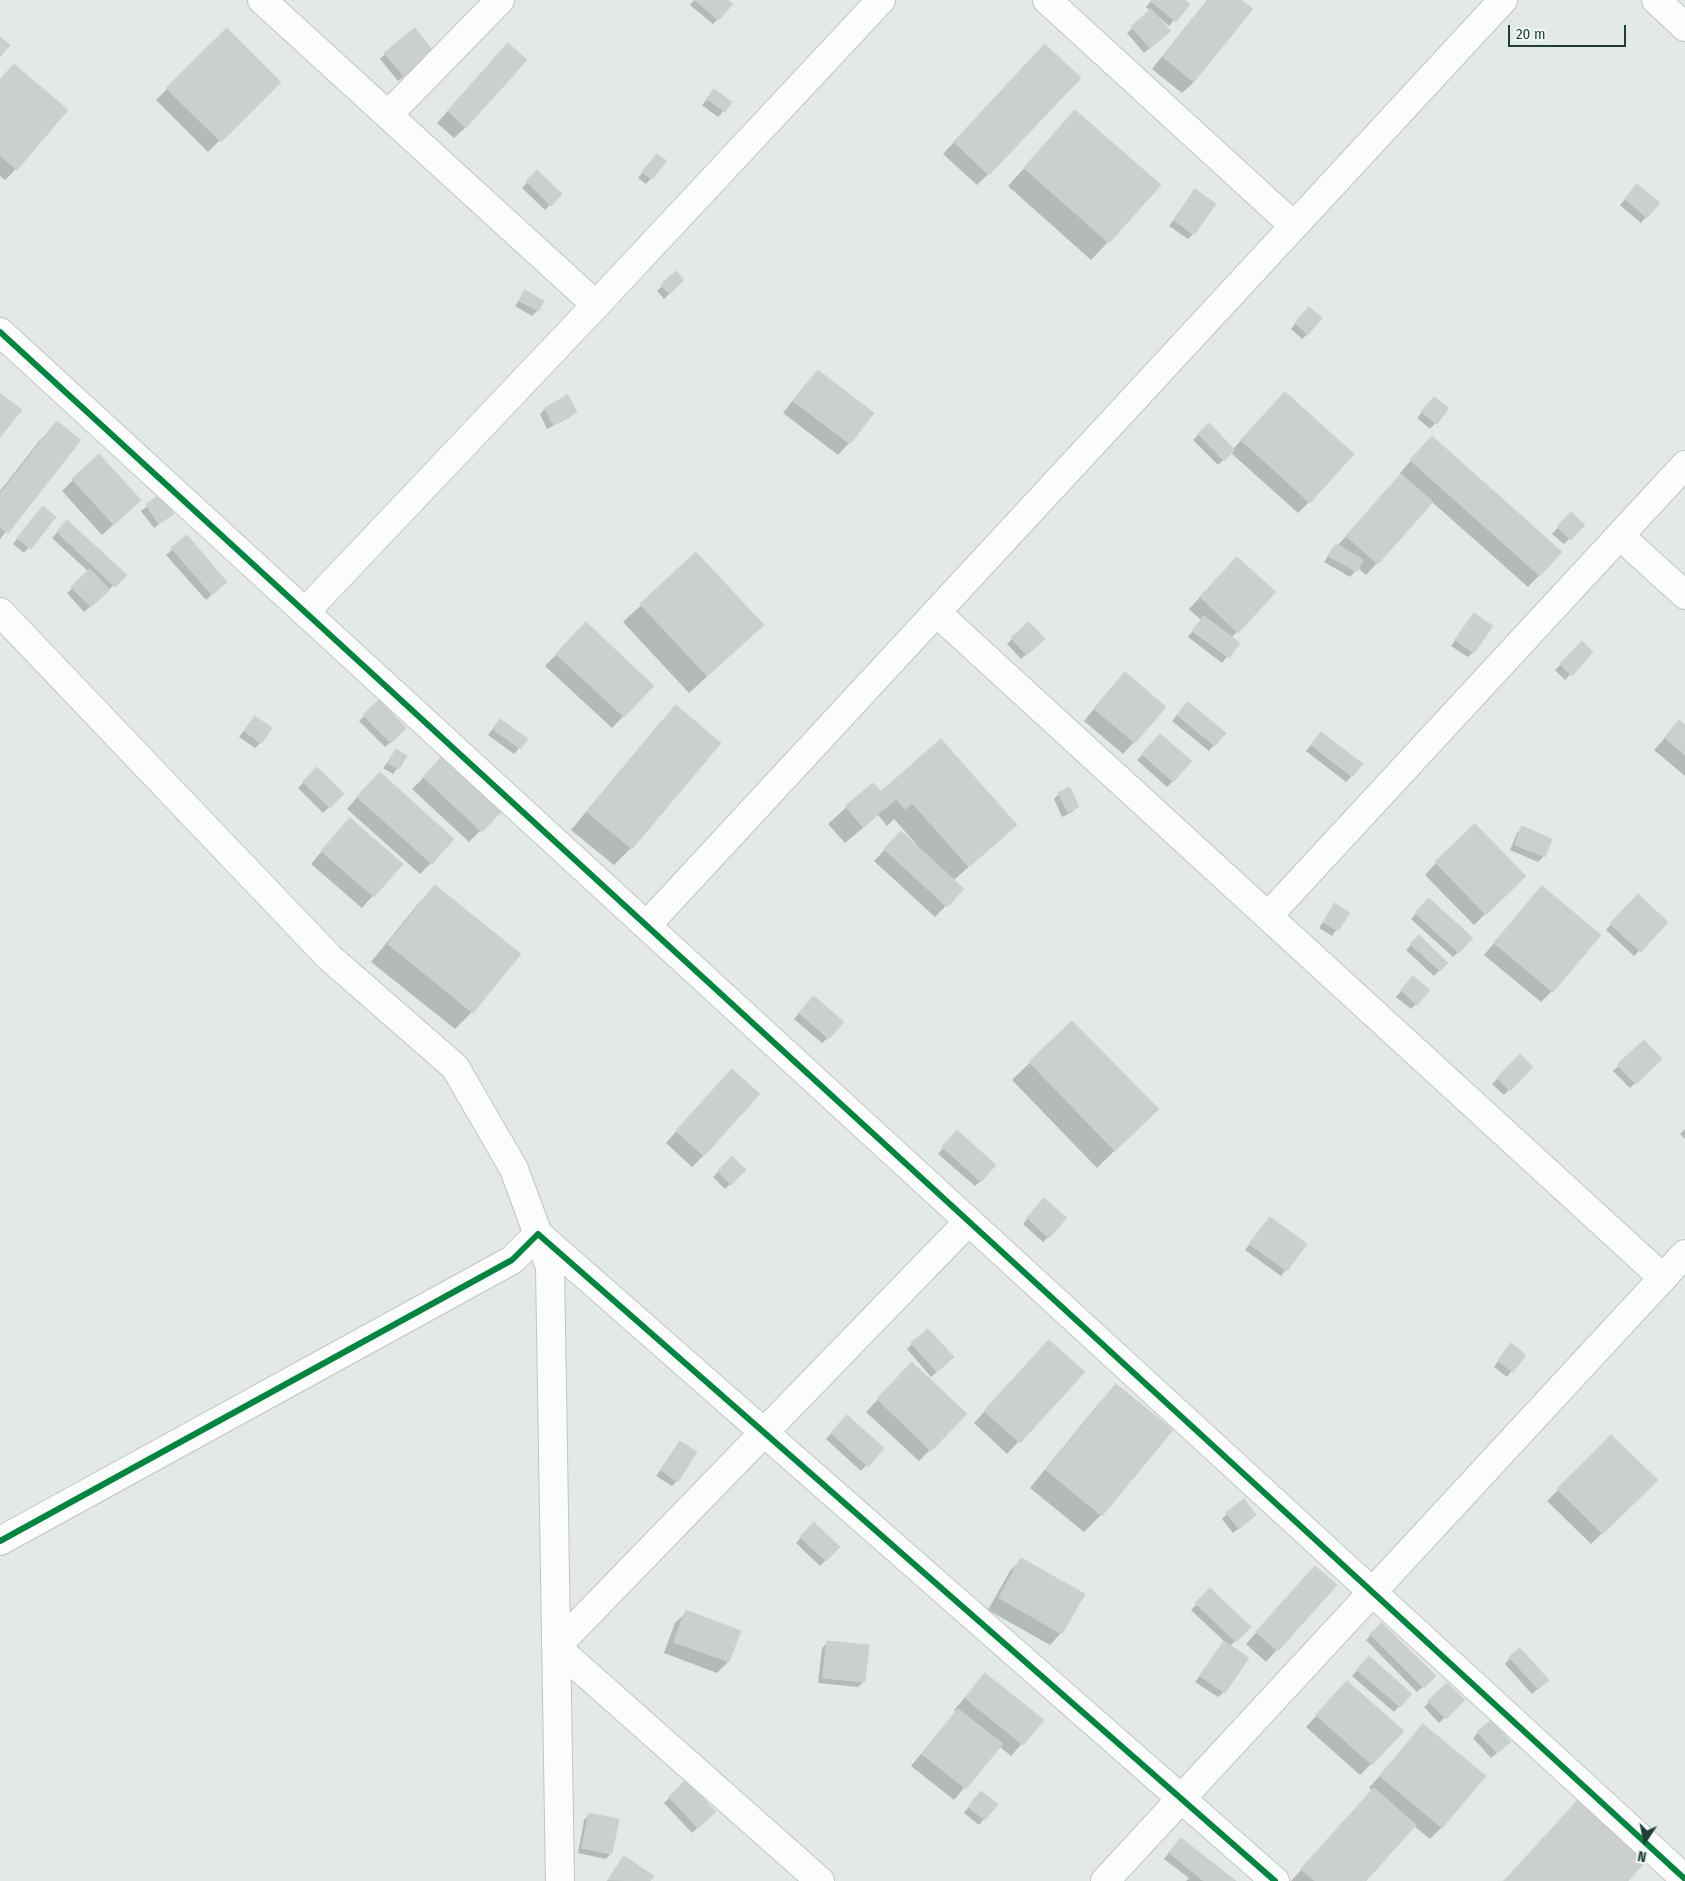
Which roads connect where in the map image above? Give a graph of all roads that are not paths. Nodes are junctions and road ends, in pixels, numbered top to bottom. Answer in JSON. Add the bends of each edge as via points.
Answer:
{"nodes":[{"id":1,"x":262,"y":0,"type":"edge"},
{"id":2,"x":500,"y":0,"type":"edge"},
{"id":3,"x":881,"y":0,"type":"edge"},
{"id":4,"x":1047,"y":0,"type":"edge"},
{"id":5,"x":1503,"y":0,"type":"edge"},
{"id":6,"x":1656,"y":0,"type":"edge"},
{"id":7,"x":1685,"y":27,"type":"edge"},
{"id":8,"x":388,"y":115,"type":"junction"},
{"id":9,"x":1294,"y":226,"type":"junction"},
{"id":10,"x":596,"y":305,"type":"junction"},
{"id":11,"x":0,"y":332,"type":"edge"},
{"id":12,"x":1685,"y":466,"type":"edge"},
{"id":13,"x":1620,"y":536,"type":"junction"},
{"id":14,"x":1685,"y":595,"type":"edge"},
{"id":15,"x":0,"y":612,"type":"edge"},
{"id":16,"x":305,"y":612,"type":"junction"},
{"id":17,"x":936,"y":612,"type":"junction"},
{"id":18,"x":1268,"y":916,"type":"junction"},
{"id":19,"x":647,"y":925,"type":"junction"},
{"id":20,"x":969,"y":1222,"type":"junction"},
{"id":21,"x":538,"y":1234,"type":"junction"},
{"id":22,"x":1685,"y":1254,"type":"edge"},
{"id":23,"x":1663,"y":1278,"type":"junction"},
{"id":24,"x":764,"y":1433,"type":"junction"},
{"id":25,"x":0,"y":1541,"type":"edge"},
{"id":26,"x":1372,"y":1592,"type":"junction"},
{"id":27,"x":556,"y":1647,"type":"junction"},
{"id":28,"x":1181,"y":1798,"type":"junction"},
{"id":29,"x":1685,"y":1879,"type":"edge"},
{"id":30,"x":560,"y":1881,"type":"edge"},
{"id":31,"x":820,"y":1881,"type":"edge"},
{"id":32,"x":1105,"y":1881,"type":"edge"},
{"id":33,"x":1275,"y":1881,"type":"edge"}],
"edges":[{"from":1,"to":8,"type":"street"},
{"from":2,"to":8,"type":"street"},
{"from":3,"to":10,"type":"street"},
{"from":4,"to":9,"type":"street"},
{"from":5,"to":9,"type":"street"},
{"from":6,"to":7,"type":"street"},
{"from":8,"to":10,"type":"street"},
{"from":9,"to":17,"type":"street"},
{"from":10,"to":16,"type":"street"},
{"from":11,"to":16,"type":"street"},
{"from":12,"to":13,"type":"street"},
{"from":13,"to":14,"type":"street"},
{"from":13,"to":18,"type":"street"},
{"from":15,"to":21,"type":"street","via":[[330,958],[455,1067],[514,1169]]},
{"from":16,"to":19,"type":"street"},
{"from":17,"to":18,"type":"street"},
{"from":17,"to":19,"type":"street"},
{"from":18,"to":23,"type":"street"},
{"from":19,"to":20,"type":"street"},
{"from":20,"to":24,"type":"street"},
{"from":20,"to":26,"type":"street"},
{"from":21,"to":24,"type":"street"},
{"from":21,"to":25,"type":"street","via":[[512,1260]]},
{"from":21,"to":27,"type":"street","via":[[550,1267]]},
{"from":22,"to":23,"type":"street"},
{"from":23,"to":26,"type":"street"},
{"from":24,"to":27,"type":"street"},
{"from":24,"to":28,"type":"street"},
{"from":26,"to":28,"type":"street"},
{"from":26,"to":29,"type":"street"},
{"from":27,"to":30,"type":"street"},
{"from":27,"to":31,"type":"street"},
{"from":28,"to":32,"type":"street"},
{"from":28,"to":33,"type":"street"}]}
